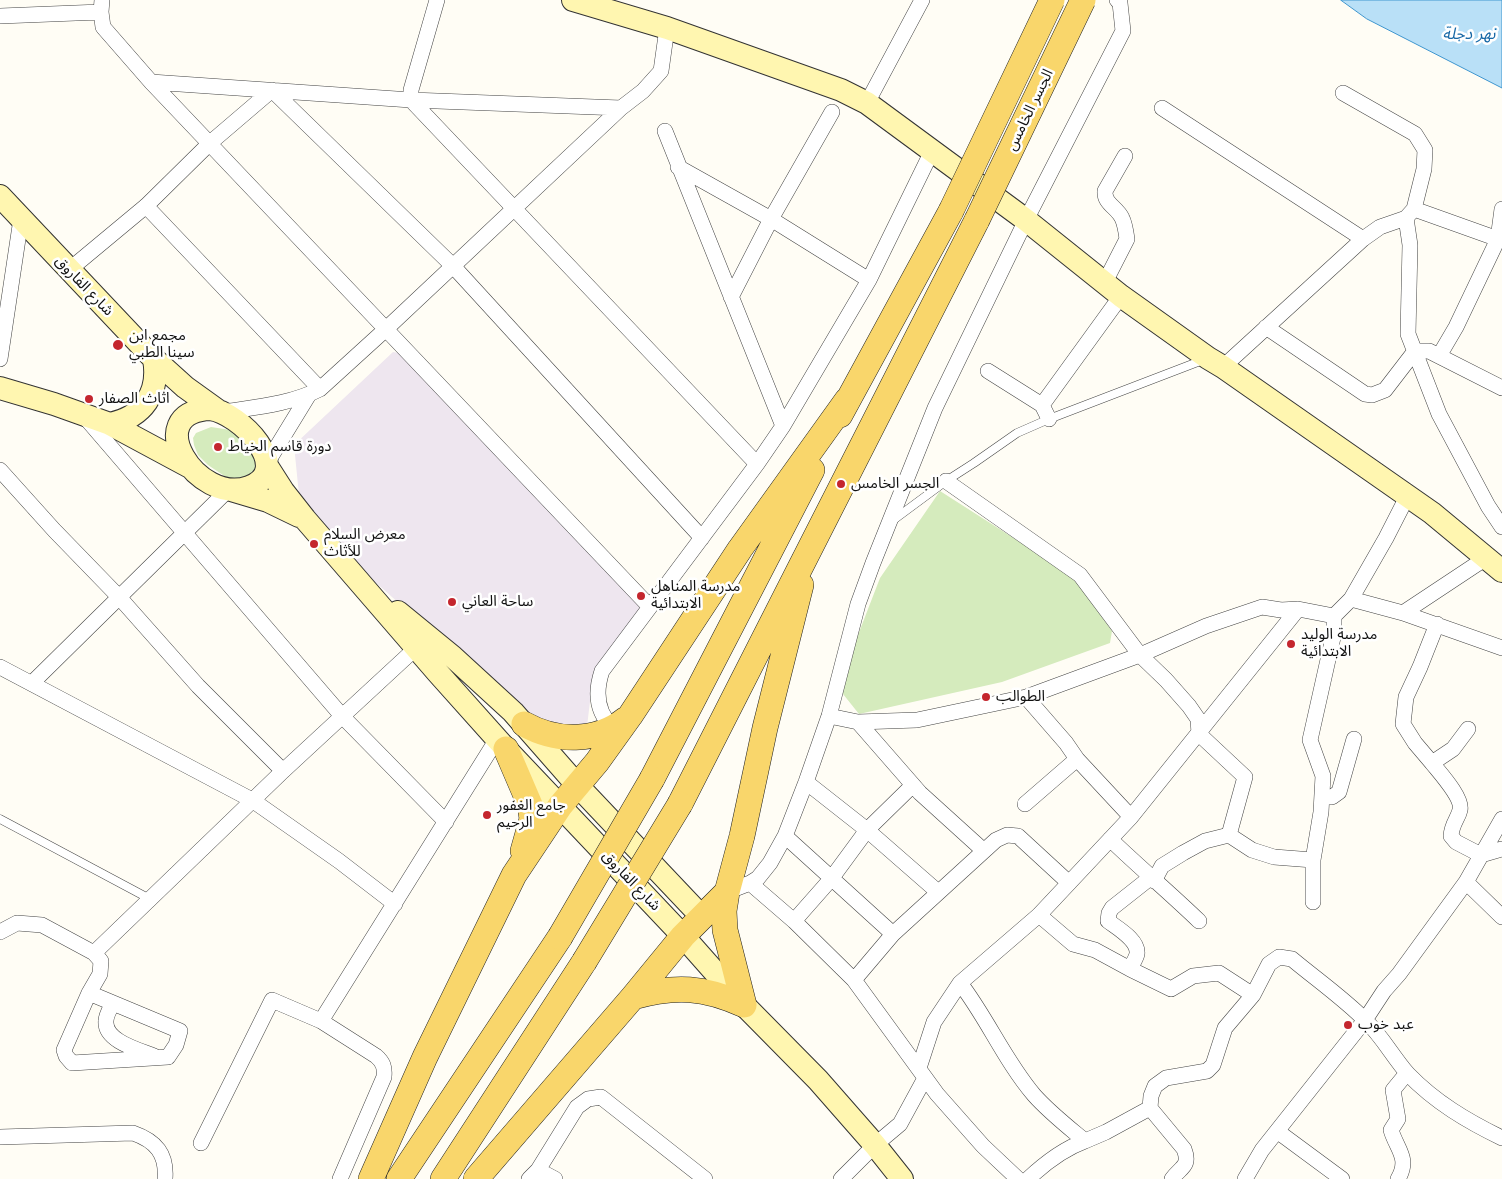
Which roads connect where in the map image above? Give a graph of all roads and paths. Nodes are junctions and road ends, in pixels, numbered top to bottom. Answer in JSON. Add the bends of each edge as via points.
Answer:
{"nodes":[{"id":1,"x":438,"y":0,"type":"edge"},
{"id":2,"x":573,"y":0,"type":"edge"},
{"id":3,"x":922,"y":0,"type":"edge"},
{"id":4,"x":1052,"y":0,"type":"edge"},
{"id":5,"x":1083,"y":0,"type":"edge"},
{"id":6,"x":1117,"y":0,"type":"edge"},
{"id":7,"x":101,"y":6,"type":"edge"},
{"id":8,"x":0,"y":16,"type":"edge"},
{"id":9,"x":667,"y":28,"type":"junction"},
{"id":10,"x":152,"y":82,"type":"junction"},
{"id":11,"x":272,"y":90,"type":"junction"},
{"id":12,"x":1343,"y":93,"type":"dead end"},
{"id":13,"x":411,"y":100,"type":"junction"},
{"id":14,"x":867,"y":103,"type":"junction"},
{"id":15,"x":621,"y":108,"type":"junction"},
{"id":16,"x":1162,"y":108,"type":"dead end"},
{"id":17,"x":832,"y":112,"type":"dead end"},
{"id":18,"x":664,"y":131,"type":"dead end"},
{"id":19,"x":210,"y":143,"type":"junction"},
{"id":20,"x":932,"y":151,"type":"junction"},
{"id":21,"x":1125,"y":156,"type":"dead end"},
{"id":22,"x":678,"y":167,"type":"junction"},
{"id":23,"x":0,"y":196,"type":"edge"},
{"id":24,"x":146,"y":206,"type":"junction"},
{"id":25,"x":514,"y":208,"type":"junction"},
{"id":26,"x":1502,"y":209,"type":"edge"},
{"id":27,"x":1410,"y":213,"type":"junction"},
{"id":28,"x":21,"y":219,"type":"junction"},
{"id":29,"x":771,"y":219,"type":"junction"},
{"id":30,"x":1026,"y":220,"type":"junction"},
{"id":31,"x":1363,"y":239,"type":"junction"},
{"id":32,"x":1498,"y":240,"type":"junction"},
{"id":33,"x":453,"y":266,"type":"junction"},
{"id":34,"x":69,"y":270,"type":"junction"},
{"id":35,"x":869,"y":280,"type":"junction"},
{"id":36,"x":1113,"y":289,"type":"junction"},
{"id":37,"x":731,"y":297,"type":"junction"},
{"id":38,"x":1266,"y":327,"type":"junction"},
{"id":39,"x":386,"y":329,"type":"junction"},
{"id":40,"x":1415,"y":351,"type":"junction"},
{"id":41,"x":1438,"y":356,"type":"junction"},
{"id":42,"x":0,"y":359,"type":"edge"},
{"id":43,"x":154,"y":359,"type":"junction"},
{"id":44,"x":1216,"y":362,"type":"junction"},
{"id":45,"x":988,"y":371,"type":"dead end"},
{"id":46,"x":0,"y":388,"type":"edge"},
{"id":47,"x":1502,"y":388,"type":"edge"},
{"id":48,"x":314,"y":392,"type":"junction"},
{"id":49,"x":847,"y":400,"type":"junction"},
{"id":50,"x":220,"y":410,"type":"junction"},
{"id":51,"x":1046,"y":412,"type":"junction"},
{"id":52,"x":82,"y":414,"type":"junction"},
{"id":53,"x":110,"y":424,"type":"junction"},
{"id":54,"x":783,"y":426,"type":"junction"},
{"id":55,"x":757,"y":464,"type":"junction"},
{"id":56,"x":267,"y":465,"type":"junction"},
{"id":57,"x":190,"y":467,"type":"junction"},
{"id":58,"x":0,"y":470,"type":"edge"},
{"id":59,"x":946,"y":481,"type":"junction"},
{"id":60,"x":229,"y":490,"type":"junction"},
{"id":61,"x":1408,"y":495,"type":"junction"},
{"id":62,"x":305,"y":519,"type":"junction"},
{"id":63,"x":890,"y":523,"type":"junction"},
{"id":64,"x":1502,"y":527,"type":"edge"},
{"id":65,"x":184,"y":533,"type":"junction"},
{"id":66,"x":702,"y":538,"type":"junction"},
{"id":67,"x":809,"y":548,"type":"junction"},
{"id":68,"x":1497,"y":565,"type":"edge"},
{"id":69,"x":361,"y":582,"type":"junction"},
{"id":70,"x":120,"y":597,"type":"junction"},
{"id":71,"x":1351,"y":599,"type":"junction"},
{"id":72,"x":650,"y":607,"type":"junction"},
{"id":73,"x":1298,"y":609,"type":"junction"},
{"id":74,"x":1403,"y":613,"type":"junction"},
{"id":75,"x":1334,"y":616,"type":"junction"},
{"id":76,"x":1437,"y":624,"type":"junction"},
{"id":77,"x":416,"y":648,"type":"junction"},
{"id":78,"x":1502,"y":648,"type":"edge"},
{"id":79,"x":1140,"y":655,"type":"junction"},
{"id":80,"x":0,"y":666,"type":"edge"},
{"id":81,"x":32,"y":683,"type":"junction"},
{"id":82,"x":1026,"y":697,"type":"junction"},
{"id":83,"x":342,"y":716,"type":"junction"},
{"id":84,"x":829,"y":716,"type":"junction"},
{"id":85,"x":622,"y":722,"type":"junction"},
{"id":86,"x":858,"y":722,"type":"junction"},
{"id":87,"x":524,"y":724,"type":"junction"},
{"id":88,"x":1468,"y":729,"type":"dead end"},
{"id":89,"x":1199,"y":734,"type":"junction"},
{"id":90,"x":1354,"y":739,"type":"dead end"},
{"id":91,"x":502,"y":744,"type":"junction"},
{"id":92,"x":1077,"y":759,"type":"junction"},
{"id":93,"x":1432,"y":763,"type":"junction"},
{"id":94,"x":283,"y":770,"type":"junction"},
{"id":95,"x":806,"y":782,"type":"junction"},
{"id":96,"x":577,"y":785,"type":"junction"},
{"id":97,"x":913,"y":785,"type":"junction"},
{"id":98,"x":1322,"y":797,"type":"junction"},
{"id":99,"x":252,"y":800,"type":"junction"},
{"id":100,"x":1025,"y":804,"type":"dead end"},
{"id":101,"x":560,"y":806,"type":"junction"},
{"id":102,"x":1131,"y":817,"type":"junction"},
{"id":103,"x":0,"y":819,"type":"edge"},
{"id":104,"x":1502,"y":819,"type":"edge"},
{"id":105,"x":446,"y":822,"type":"junction"},
{"id":106,"x":867,"y":830,"type":"junction"},
{"id":107,"x":1229,"y":835,"type":"junction"},
{"id":108,"x":784,"y":836,"type":"junction"},
{"id":109,"x":1110,"y":839,"type":"junction"},
{"id":110,"x":1502,"y":850,"type":"edge"},
{"id":111,"x":984,"y":851,"type":"junction"},
{"id":112,"x":1481,"y":854,"type":"junction"},
{"id":113,"x":1313,"y":860,"type":"junction"},
{"id":114,"x":514,"y":875,"type":"junction"},
{"id":115,"x":831,"y":879,"type":"junction"},
{"id":116,"x":1152,"y":879,"type":"junction"},
{"id":117,"x":1068,"y":882,"type":"junction"},
{"id":118,"x":1466,"y":882,"type":"junction"},
{"id":119,"x":750,"y":883,"type":"junction"},
{"id":120,"x":726,"y":892,"type":"junction"},
{"id":121,"x":938,"y":892,"type":"junction"},
{"id":122,"x":150,"y":899,"type":"junction"},
{"id":123,"x":1313,"y":902,"type":"dead end"},
{"id":124,"x":395,"y":904,"type":"junction"},
{"id":125,"x":1039,"y":915,"type":"junction"},
{"id":126,"x":702,"y":917,"type":"junction"},
{"id":127,"x":1502,"y":917,"type":"edge"},
{"id":128,"x":794,"y":921,"type":"junction"},
{"id":129,"x":1198,"y":921,"type":"dead end"},
{"id":130,"x":0,"y":932,"type":"edge"},
{"id":131,"x":893,"y":934,"type":"junction"},
{"id":132,"x":683,"y":936,"type":"junction"},
{"id":133,"x":94,"y":953,"type":"junction"},
{"id":134,"x":1130,"y":969,"type":"junction"},
{"id":135,"x":854,"y":980,"type":"junction"},
{"id":136,"x":960,"y":983,"type":"junction"},
{"id":137,"x":89,"y":993,"type":"junction"},
{"id":138,"x":1252,"y":995,"type":"junction"},
{"id":139,"x":633,"y":997,"type":"junction"},
{"id":140,"x":113,"y":1003,"type":"junction"},
{"id":141,"x":744,"y":1006,"type":"junction"},
{"id":142,"x":321,"y":1020,"type":"junction"},
{"id":143,"x":1365,"y":1020,"type":"junction"},
{"id":144,"x":158,"y":1058,"type":"junction"},
{"id":145,"x":922,"y":1073,"type":"junction"},
{"id":146,"x":1407,"y":1073,"type":"junction"},
{"id":147,"x":1150,"y":1108,"type":"junction"},
{"id":148,"x":1277,"y":1131,"type":"junction"},
{"id":149,"x":0,"y":1137,"type":"edge"},
{"id":150,"x":1502,"y":1138,"type":"edge"},
{"id":151,"x":1085,"y":1141,"type":"junction"},
{"id":152,"x":201,"y":1143,"type":"dead end"},
{"id":153,"x":875,"y":1145,"type":"junction"},
{"id":154,"x":533,"y":1174,"type":"edge"},
{"id":155,"x":165,"y":1179,"type":"edge"},
{"id":156,"x":340,"y":1179,"type":"edge"},
{"id":157,"x":371,"y":1179,"type":"edge"},
{"id":158,"x":399,"y":1179,"type":"edge"},
{"id":159,"x":443,"y":1179,"type":"edge"},
{"id":160,"x":476,"y":1179,"type":"edge"},
{"id":161,"x":556,"y":1179,"type":"edge"},
{"id":162,"x":705,"y":1179,"type":"edge"},
{"id":163,"x":841,"y":1179,"type":"edge"},
{"id":164,"x":902,"y":1179,"type":"edge"},
{"id":165,"x":1018,"y":1179,"type":"edge"},
{"id":166,"x":1028,"y":1179,"type":"edge"},
{"id":167,"x":1172,"y":1179,"type":"edge"},
{"id":168,"x":1245,"y":1179,"type":"edge"},
{"id":169,"x":1342,"y":1179,"type":"edge"},
{"id":170,"x":1398,"y":1179,"type":"edge"}],
"edges":[{"from":1,"to":13,"type":"street","via":[[411,90]]},
{"from":2,"to":9,"type":"main road"},
{"from":3,"to":14,"type":"street"},
{"from":4,"to":49,"type":"main road","name":"الجسر الخامس","bridge":true,"via":[[951,210]]},
{"from":5,"to":67,"type":"main road","name":"الجسر الخامس","bridge":true,"via":[[976,220]]},
{"from":6,"to":30,"type":"street","via":[[1123,31]]},
{"from":7,"to":8,"type":"street"},
{"from":7,"to":10,"type":"street","via":[[103,26]]},
{"from":9,"to":14,"type":"main road","via":[[841,90]]},
{"from":9,"to":15,"type":"street","via":[[661,71]]},
{"from":10,"to":11,"type":"street"},
{"from":10,"to":19,"type":"street"},
{"from":11,"to":13,"type":"street"},
{"from":11,"to":19,"type":"street"},
{"from":11,"to":33,"type":"street"},
{"from":12,"to":27,"type":"street","via":[[1415,134],[1425,150],[1424,169]]},
{"from":13,"to":15,"type":"street"},
{"from":13,"to":25,"type":"street"},
{"from":14,"to":20,"type":"main road"},
{"from":15,"to":25,"type":"street"},
{"from":16,"to":31,"type":"street"},
{"from":17,"to":29,"type":"street"},
{"from":18,"to":22,"type":"street"},
{"from":19,"to":24,"type":"street"},
{"from":19,"to":39,"type":"street"},
{"from":20,"to":30,"type":"main road"},
{"from":20,"to":35,"type":"street"},
{"from":21,"to":36,"type":"street","via":[[1104,197],[1122,217],[1127,239]]},
{"from":22,"to":29,"type":"street"},
{"from":22,"to":37,"type":"street"},
{"from":23,"to":28,"type":"main road","name":"شارع الفاروق"},
{"from":24,"to":34,"type":"street"},
{"from":24,"to":48,"type":"street"},
{"from":25,"to":33,"type":"street"},
{"from":25,"to":55,"type":"street"},
{"from":26,"to":32,"type":"street"},
{"from":27,"to":31,"type":"street"},
{"from":27,"to":32,"type":"street"},
{"from":27,"to":40,"type":"street","via":[[1408,334]]},
{"from":28,"to":34,"type":"main road","name":"شارع الفاروق"},
{"from":28,"to":42,"type":"street"},
{"from":29,"to":35,"type":"street"},
{"from":29,"to":37,"type":"street"},
{"from":30,"to":36,"type":"main road"},
{"from":30,"to":63,"type":"street","via":[[935,408]]},
{"from":31,"to":38,"type":"street"},
{"from":32,"to":41,"type":"street","via":[[1456,327]]},
{"from":33,"to":39,"type":"street"},
{"from":33,"to":66,"type":"street"},
{"from":34,"to":43,"type":"main road","name":"شارع الفاروق"},
{"from":35,"to":54,"type":"street"},
{"from":36,"to":44,"type":"main road"},
{"from":36,"to":51,"type":"street"},
{"from":37,"to":54,"type":"street"},
{"from":38,"to":40,"type":"street","via":[[1365,394],[1385,390]]},
{"from":38,"to":44,"type":"street"},
{"from":39,"to":48,"type":"street"},
{"from":39,"to":72,"type":"street"},
{"from":40,"to":41,"type":"street","via":[[1429,351]]},
{"from":40,"to":64,"type":"street","via":[[1439,414]]},
{"from":41,"to":47,"type":"street"},
{"from":43,"to":50,"type":"main road","name":"شارع الفاروق","via":[[185,388]]},
{"from":43,"to":53,"type":"main road","via":[[155,379],[150,397],[137,413]]},
{"from":44,"to":51,"type":"lane"},
{"from":44,"to":61,"type":"main road"},
{"from":45,"to":51,"type":"street"},
{"from":46,"to":52,"type":"main road"},
{"from":48,"to":50,"type":"street"},
{"from":48,"to":56,"type":"street"},
{"from":49,"to":85,"type":"main road"},
{"from":49,"to":158,"type":"main road","bridge":true,"via":[[652,779],[560,937]]},
{"from":50,"to":56,"type":"main road","name":"شارع الفاروق","via":[[255,438]]},
{"from":50,"to":57,"type":"main road","name":"شارع الفاروق","via":[[192,412],[178,426],[177,443]]},
{"from":51,"to":59,"type":"lane"},
{"from":52,"to":53,"type":"main road"},
{"from":52,"to":65,"type":"street"},
{"from":53,"to":57,"type":"main road"},
{"from":54,"to":55,"type":"street"},
{"from":55,"to":66,"type":"street"},
{"from":56,"to":60,"type":"main road","via":[[258,482],[241,490]]},
{"from":56,"to":62,"type":"main road","name":"شارع الفاروق"},
{"from":57,"to":60,"type":"main road","name":"شارع الفاروق","via":[[205,480]]},
{"from":58,"to":70,"type":"street"},
{"from":59,"to":63,"type":"lane"},
{"from":59,"to":79,"type":"street","via":[[1080,575]]},
{"from":60,"to":62,"type":"main road","name":"شارع الفاروق","via":[[276,504]]},
{"from":60,"to":65,"type":"street"},
{"from":61,"to":68,"type":"main road"},
{"from":61,"to":71,"type":"street"},
{"from":62,"to":69,"type":"main road","name":"شارع الفاروق"},
{"from":63,"to":84,"type":"street","via":[[858,604]]},
{"from":65,"to":70,"type":"street"},
{"from":65,"to":83,"type":"street"},
{"from":66,"to":72,"type":"street"},
{"from":67,"to":120,"type":"main road"},
{"from":67,"to":159,"type":"main road","name":"الجسر الخامس","bridge":true,"via":[[680,804],[584,962]]},
{"from":68,"to":74,"type":"street"},
{"from":69,"to":77,"type":"main road","name":"شارع الفاروق"},
{"from":69,"to":87,"type":"main road","name":"شارع الفاروق","via":[[441,646]]},
{"from":70,"to":81,"type":"street"},
{"from":70,"to":94,"type":"street","via":[[198,686]]},
{"from":71,"to":74,"type":"street"},
{"from":71,"to":75,"type":"street"},
{"from":72,"to":85,"type":"street","via":[[602,671],[598,683],[600,709],[606,720]]},
{"from":73,"to":75,"type":"street"},
{"from":73,"to":79,"type":"street","via":[[1262,608],[1238,614]]},
{"from":73,"to":89,"type":"street"},
{"from":74,"to":76,"type":"street"},
{"from":75,"to":98,"type":"street","via":[[1334,633],[1310,740],[1323,776]]},
{"from":76,"to":78,"type":"street"},
{"from":76,"to":93,"type":"street","via":[[1406,697],[1403,724],[1414,743]]},
{"from":77,"to":83,"type":"street"},
{"from":77,"to":91,"type":"main road","name":"شارع الفاروق"},
{"from":79,"to":82,"type":"street"},
{"from":79,"to":89,"type":"street","via":[[1189,706],[1198,719]]},
{"from":80,"to":81,"type":"street"},
{"from":81,"to":99,"type":"street"},
{"from":82,"to":86,"type":"street","via":[[917,720]]},
{"from":82,"to":92,"type":"street"},
{"from":83,"to":94,"type":"street"},
{"from":83,"to":105,"type":"street"},
{"from":84,"to":86,"type":"street"},
{"from":84,"to":95,"type":"street"},
{"from":85,"to":87,"type":"main road","via":[[588,736],[561,738]]},
{"from":85,"to":96,"type":"main road","via":[[597,762]]},
{"from":86,"to":97,"type":"street"},
{"from":87,"to":96,"type":"main road","name":"شارع الفاروق"},
{"from":88,"to":93,"type":"street","via":[[1453,750]]},
{"from":89,"to":102,"type":"street"},
{"from":89,"to":107,"type":"street","via":[[1245,776]]},
{"from":90,"to":98,"type":"street","via":[[1340,792],[1332,797]]},
{"from":91,"to":101,"type":"main road","name":"شارع الفاروق"},
{"from":91,"to":105,"type":"street"},
{"from":91,"to":114,"type":"main road","via":[[526,795],[532,819]]},
{"from":92,"to":100,"type":"street"},
{"from":92,"to":102,"type":"street"},
{"from":93,"to":112,"type":"street","via":[[1459,799],[1460,809],[1451,836],[1456,842]]},
{"from":94,"to":99,"type":"street"},
{"from":95,"to":106,"type":"street"},
{"from":95,"to":108,"type":"street"},
{"from":96,"to":101,"type":"main road"},
{"from":96,"to":126,"type":"main road","name":"شارع الفاروق"},
{"from":97,"to":106,"type":"street"},
{"from":97,"to":111,"type":"street"},
{"from":98,"to":113,"type":"street"},
{"from":99,"to":122,"type":"street"},
{"from":99,"to":124,"type":"street"},
{"from":101,"to":114,"type":"main road"},
{"from":101,"to":132,"type":"main road","name":"شارع الفاروق"},
{"from":102,"to":109,"type":"street"},
{"from":103,"to":122,"type":"lane"},
{"from":104,"to":112,"type":"street"},
{"from":105,"to":124,"type":"street"},
{"from":106,"to":115,"type":"street"},
{"from":106,"to":121,"type":"street"},
{"from":107,"to":113,"type":"street","via":[[1252,850],[1274,857]]},
{"from":107,"to":116,"type":"street","via":[[1205,841],[1162,866]]},
{"from":108,"to":115,"type":"street"},
{"from":108,"to":119,"type":"street","via":[[765,871]]},
{"from":109,"to":116,"type":"street"},
{"from":109,"to":117,"type":"street"},
{"from":110,"to":112,"type":"street"},
{"from":111,"to":117,"type":"street","via":[[1007,835],[1018,836]]},
{"from":111,"to":121,"type":"street"},
{"from":112,"to":118,"type":"street"},
{"from":113,"to":123,"type":"street"},
{"from":114,"to":157,"type":"main road","via":[[413,1082]]},
{"from":115,"to":128,"type":"street"},
{"from":115,"to":131,"type":"street"},
{"from":116,"to":129,"type":"street"},
{"from":116,"to":134,"type":"street","via":[[1109,913],[1108,921],[1136,948],[1137,954]]},
{"from":117,"to":125,"type":"street"},
{"from":118,"to":127,"type":"street"},
{"from":118,"to":143,"type":"street"},
{"from":119,"to":120,"type":"street"},
{"from":119,"to":128,"type":"street"},
{"from":120,"to":126,"type":"main road"},
{"from":120,"to":141,"type":"main road","via":[[725,930]]},
{"from":121,"to":131,"type":"street"},
{"from":122,"to":133,"type":"street"},
{"from":124,"to":142,"type":"street"},
{"from":125,"to":134,"type":"street","via":[[1073,944],[1095,950]]},
{"from":125,"to":136,"type":"street"},
{"from":126,"to":132,"type":"main road"},
{"from":128,"to":135,"type":"street"},
{"from":130,"to":133,"type":"street","via":[[17,923],[42,925]]},
{"from":131,"to":135,"type":"street"},
{"from":132,"to":139,"type":"main road"},
{"from":132,"to":141,"type":"main road","name":"شارع الفاروق"},
{"from":133,"to":137,"type":"street","via":[[101,960],[100,974]]},
{"from":134,"to":138,"type":"street","via":[[1171,989],[1193,976],[1219,973]]},
{"from":135,"to":145,"type":"street"},
{"from":136,"to":145,"type":"street","via":[[934,1022]]},
{"from":136,"to":151,"type":"street","via":[[1034,1094]]},
{"from":137,"to":140,"type":"street"},
{"from":137,"to":144,"type":"street","via":[[64,1050],[72,1062]]},
{"from":138,"to":143,"type":"street","via":[[1269,964],[1279,958],[1292,959]]},
{"from":138,"to":147,"type":"street","via":[[1225,1028],[1213,1065],[1207,1072],[1166,1078],[1154,1086]]},
{"from":139,"to":141,"type":"main road","via":[[671,989],[690,989],[727,997]]},
{"from":139,"to":160,"type":"main road"},
{"from":140,"to":144,"type":"street","via":[[107,1030],[117,1041]]},
{"from":140,"to":144,"type":"street","via":[[180,1030],[168,1057]]},
{"from":141,"to":153,"type":"main road","name":"شارع الفاروق","via":[[818,1080]]},
{"from":142,"to":152,"type":"street","via":[[272,1000]]},
{"from":142,"to":156,"type":"street","via":[[376,1056],[384,1068],[384,1077]]},
{"from":143,"to":146,"type":"street"},
{"from":143,"to":148,"type":"street"},
{"from":145,"to":153,"type":"street","via":[[900,1124]]},
{"from":145,"to":165,"type":"street","via":[[936,1094],[983,1146]]},
{"from":146,"to":150,"type":"street","via":[[1451,1111]]},
{"from":146,"to":170,"type":"street","via":[[1393,1090],[1398,1119],[1391,1130],[1404,1159]]},
{"from":147,"to":151,"type":"street"},
{"from":147,"to":167,"type":"street","via":[[1184,1149],[1187,1158],[1186,1165]]},
{"from":148,"to":168,"type":"street"},
{"from":148,"to":169,"type":"street"},
{"from":149,"to":155,"type":"street","via":[[133,1133],[156,1145],[163,1156]]},
{"from":151,"to":166,"type":"street","via":[[1068,1147]]},
{"from":153,"to":163,"type":"street"},
{"from":153,"to":164,"type":"main road","name":"شارع الفاروق"},
{"from":154,"to":161,"type":"street"},
{"from":154,"to":162,"type":"street","via":[[577,1107],[588,1099],[601,1097]]}]}
